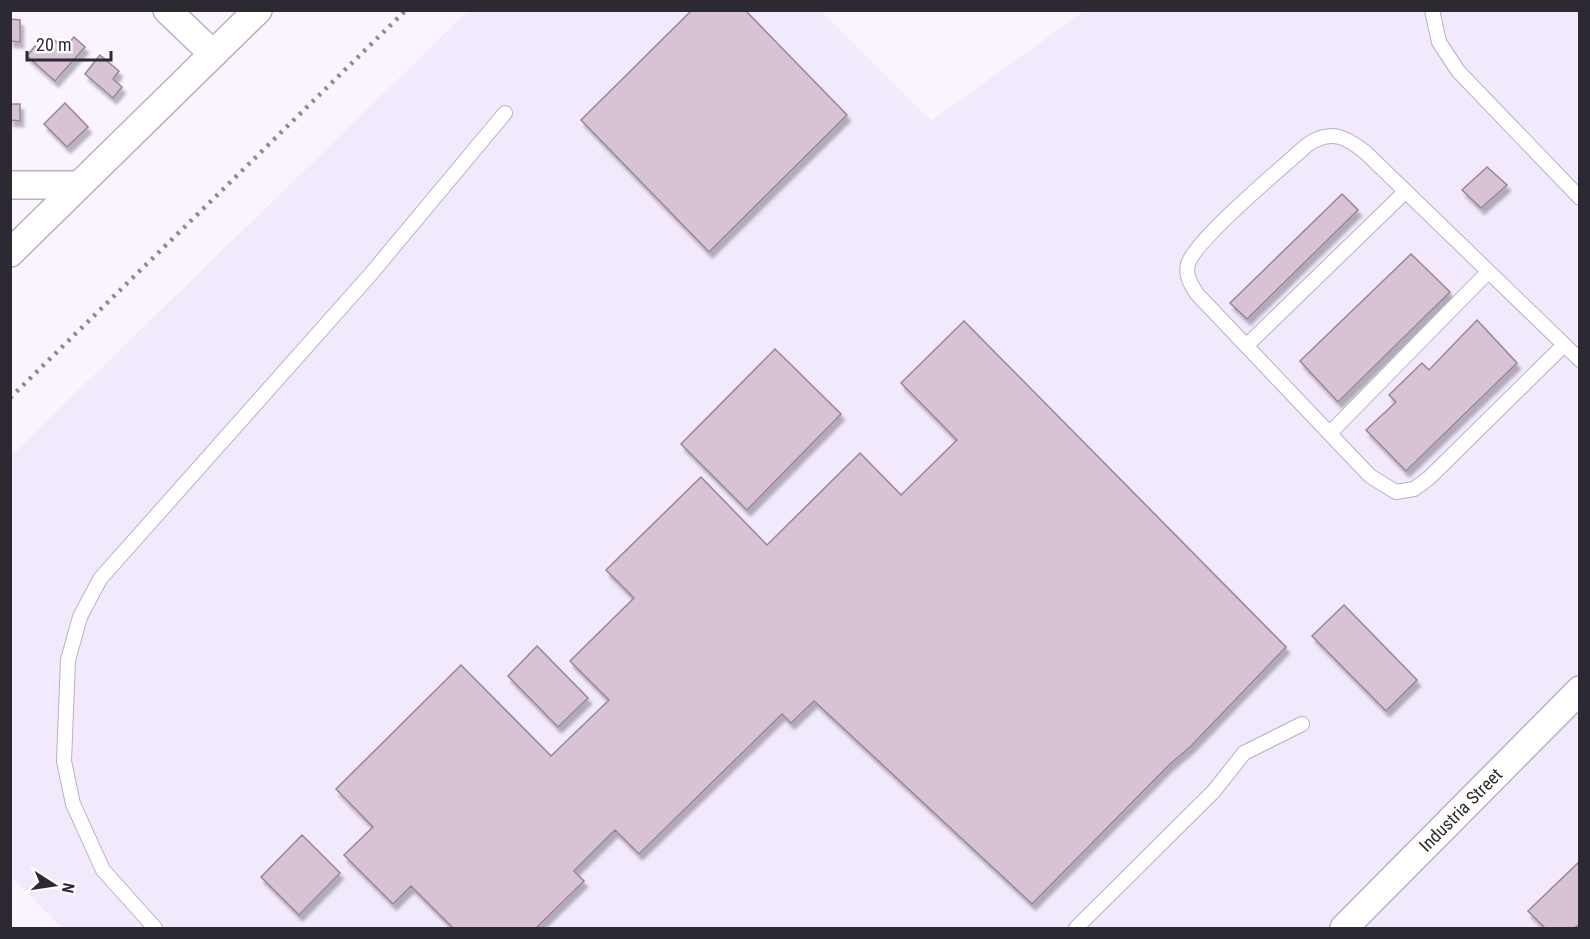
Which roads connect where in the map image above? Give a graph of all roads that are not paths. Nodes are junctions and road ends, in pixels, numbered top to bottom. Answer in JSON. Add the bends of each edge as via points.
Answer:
{"nodes":[{"id":1,"x":167,"y":10,"type":"edge"},
{"id":2,"x":258,"y":10,"type":"edge"},
{"id":3,"x":1432,"y":10,"type":"edge"},
{"id":4,"x":213,"y":54,"type":"junction"},
{"id":5,"x":505,"y":113,"type":"dead end"},
{"id":6,"x":10,"y":185,"type":"edge"},
{"id":7,"x":78,"y":185,"type":"junction"},
{"id":8,"x":1405,"y":192,"type":"junction"},
{"id":9,"x":1580,"y":198,"type":"edge"},
{"id":10,"x":10,"y":253,"type":"edge"},
{"id":11,"x":1488,"y":273,"type":"junction"},
{"id":12,"x":1564,"y":345,"type":"junction"},
{"id":13,"x":1246,"y":346,"type":"junction"},
{"id":14,"x":1580,"y":360,"type":"edge"},
{"id":15,"x":1330,"y":434,"type":"junction"},
{"id":16,"x":1580,"y":690,"type":"edge"},
{"id":17,"x":1302,"y":724,"type":"dead end"},
{"id":18,"x":155,"y":928,"type":"edge"},
{"id":19,"x":1076,"y":928,"type":"edge"},
{"id":20,"x":1344,"y":928,"type":"edge"}],
"edges":[{"from":1,"to":4,"type":"street"},
{"from":2,"to":4,"type":"street"},
{"from":3,"to":9,"type":"lane","via":[[1439,42],[1458,71]]},
{"from":4,"to":7,"type":"street"},
{"from":5,"to":18,"type":"lane","via":[[370,275],[100,579],[80,617],[68,660],[65,706],[64,761],[73,804],[103,870]]},
{"from":6,"to":7,"type":"street"},
{"from":7,"to":10,"type":"street"},
{"from":8,"to":11,"type":"lane"},
{"from":8,"to":13,"type":"lane"},
{"from":8,"to":13,"type":"lane","via":[[1354,143],[1344,137],[1326,135],[1307,145],[1204,240],[1188,263],[1190,282]]},
{"from":11,"to":12,"type":"lane"},
{"from":11,"to":15,"type":"lane"},
{"from":12,"to":14,"type":"lane"},
{"from":12,"to":15,"type":"lane","via":[[1429,478],[1406,492],[1386,488],[1370,476]]},
{"from":13,"to":15,"type":"lane"},
{"from":16,"to":20,"type":"street","name":"Industria Street"},
{"from":17,"to":19,"type":"lane","via":[[1244,753],[1214,791]]}]}
